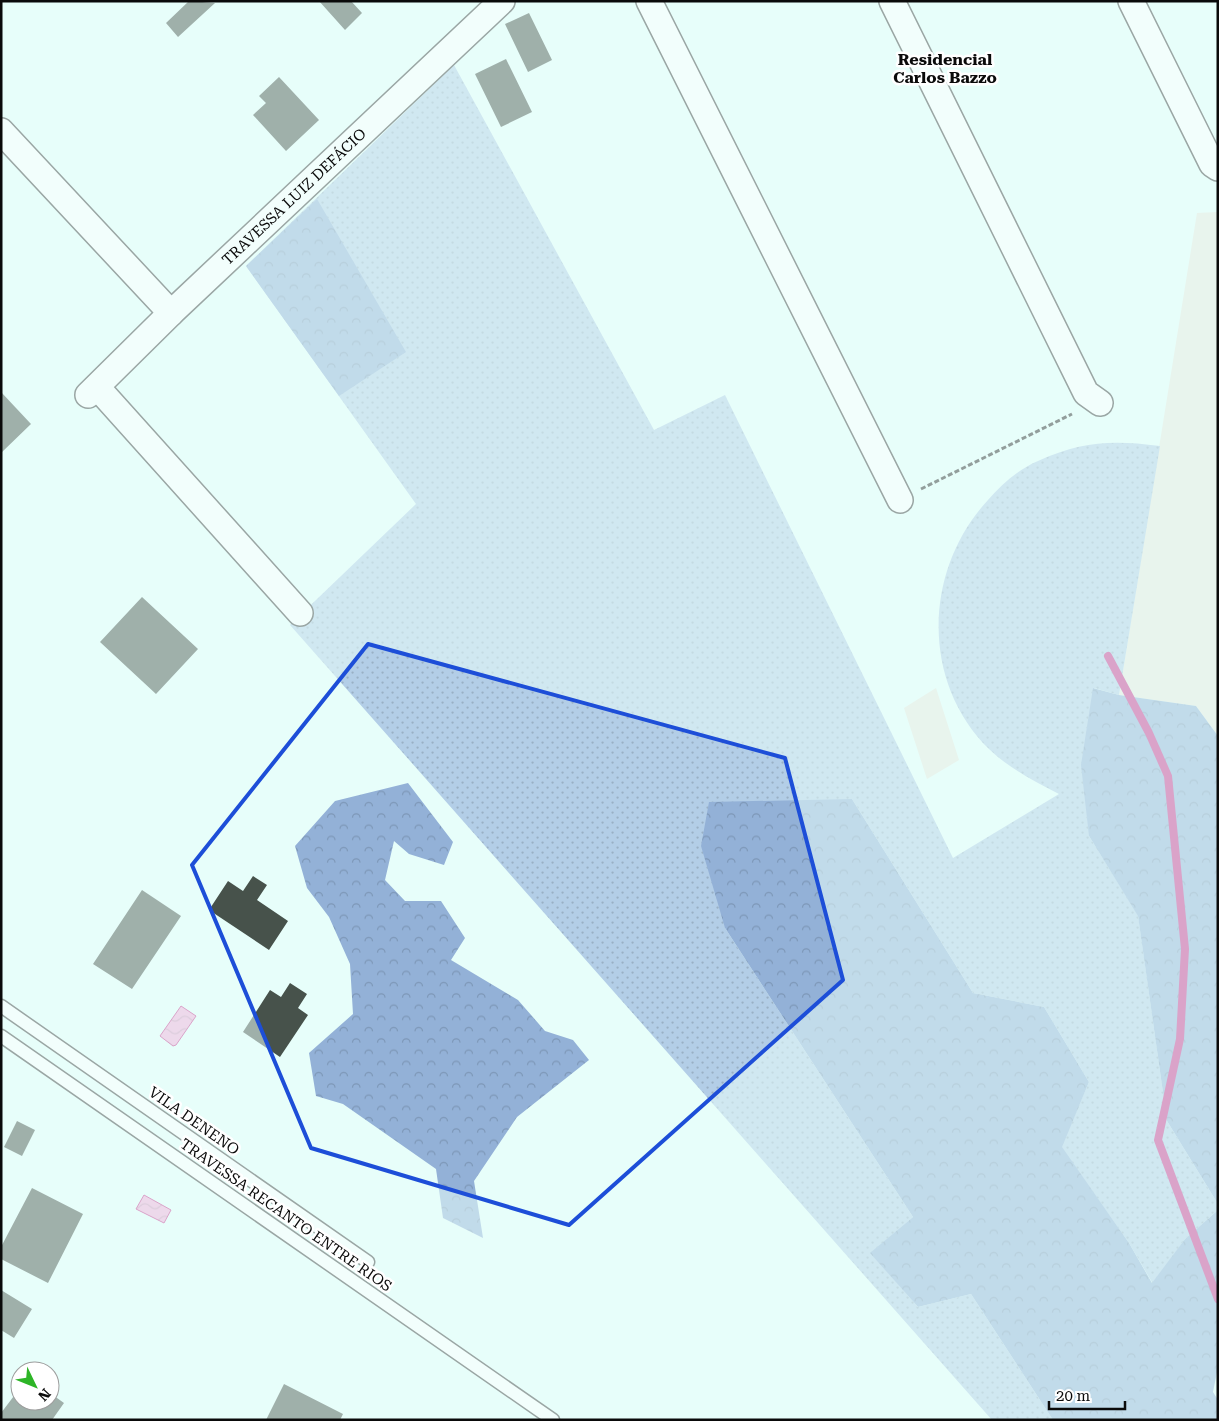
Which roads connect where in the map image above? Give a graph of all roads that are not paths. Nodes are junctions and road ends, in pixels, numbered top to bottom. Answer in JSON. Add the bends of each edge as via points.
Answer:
{"nodes":[{"id":1,"x":502,"y":1,"type":"edge"},
{"id":2,"x":649,"y":1,"type":"edge"},
{"id":3,"x":892,"y":1,"type":"edge"},
{"id":4,"x":1131,"y":1,"type":"edge"},
{"id":5,"x":1,"y":131,"type":"edge"},
{"id":6,"x":1218,"y":168,"type":"edge"},
{"id":7,"x":171,"y":313,"type":"junction"},
{"id":8,"x":1093,"y":398,"type":"road end"},
{"id":9,"x":900,"y":500,"type":"road end"},
{"id":10,"x":300,"y":613,"type":"dead end"},
{"id":11,"x":1,"y":1006,"type":"edge"},
{"id":12,"x":1,"y":1036,"type":"edge"},
{"id":13,"x":368,"y":1262,"type":"dead end"},
{"id":14,"x":553,"y":1420,"type":"edge"}],
"edges":[{"from":1,"to":7,"type":"street","name":"TRAVESSA LUIZ DEFÁCIO"},
{"from":2,"to":9,"type":"street"},
{"from":3,"to":8,"type":"street"},
{"from":4,"to":6,"type":"street","via":[[1212,164]]},
{"from":5,"to":7,"type":"street"},
{"from":7,"to":10,"type":"street","name":"TRAVESSA LUIZ DEFÁCIO","via":[[92,391]]},
{"from":11,"to":13,"type":"lane","name":"VILA DENENO"},
{"from":12,"to":14,"type":"lane","name":"TRAVESSA RECANTO ENTRE RIOS"}]}
